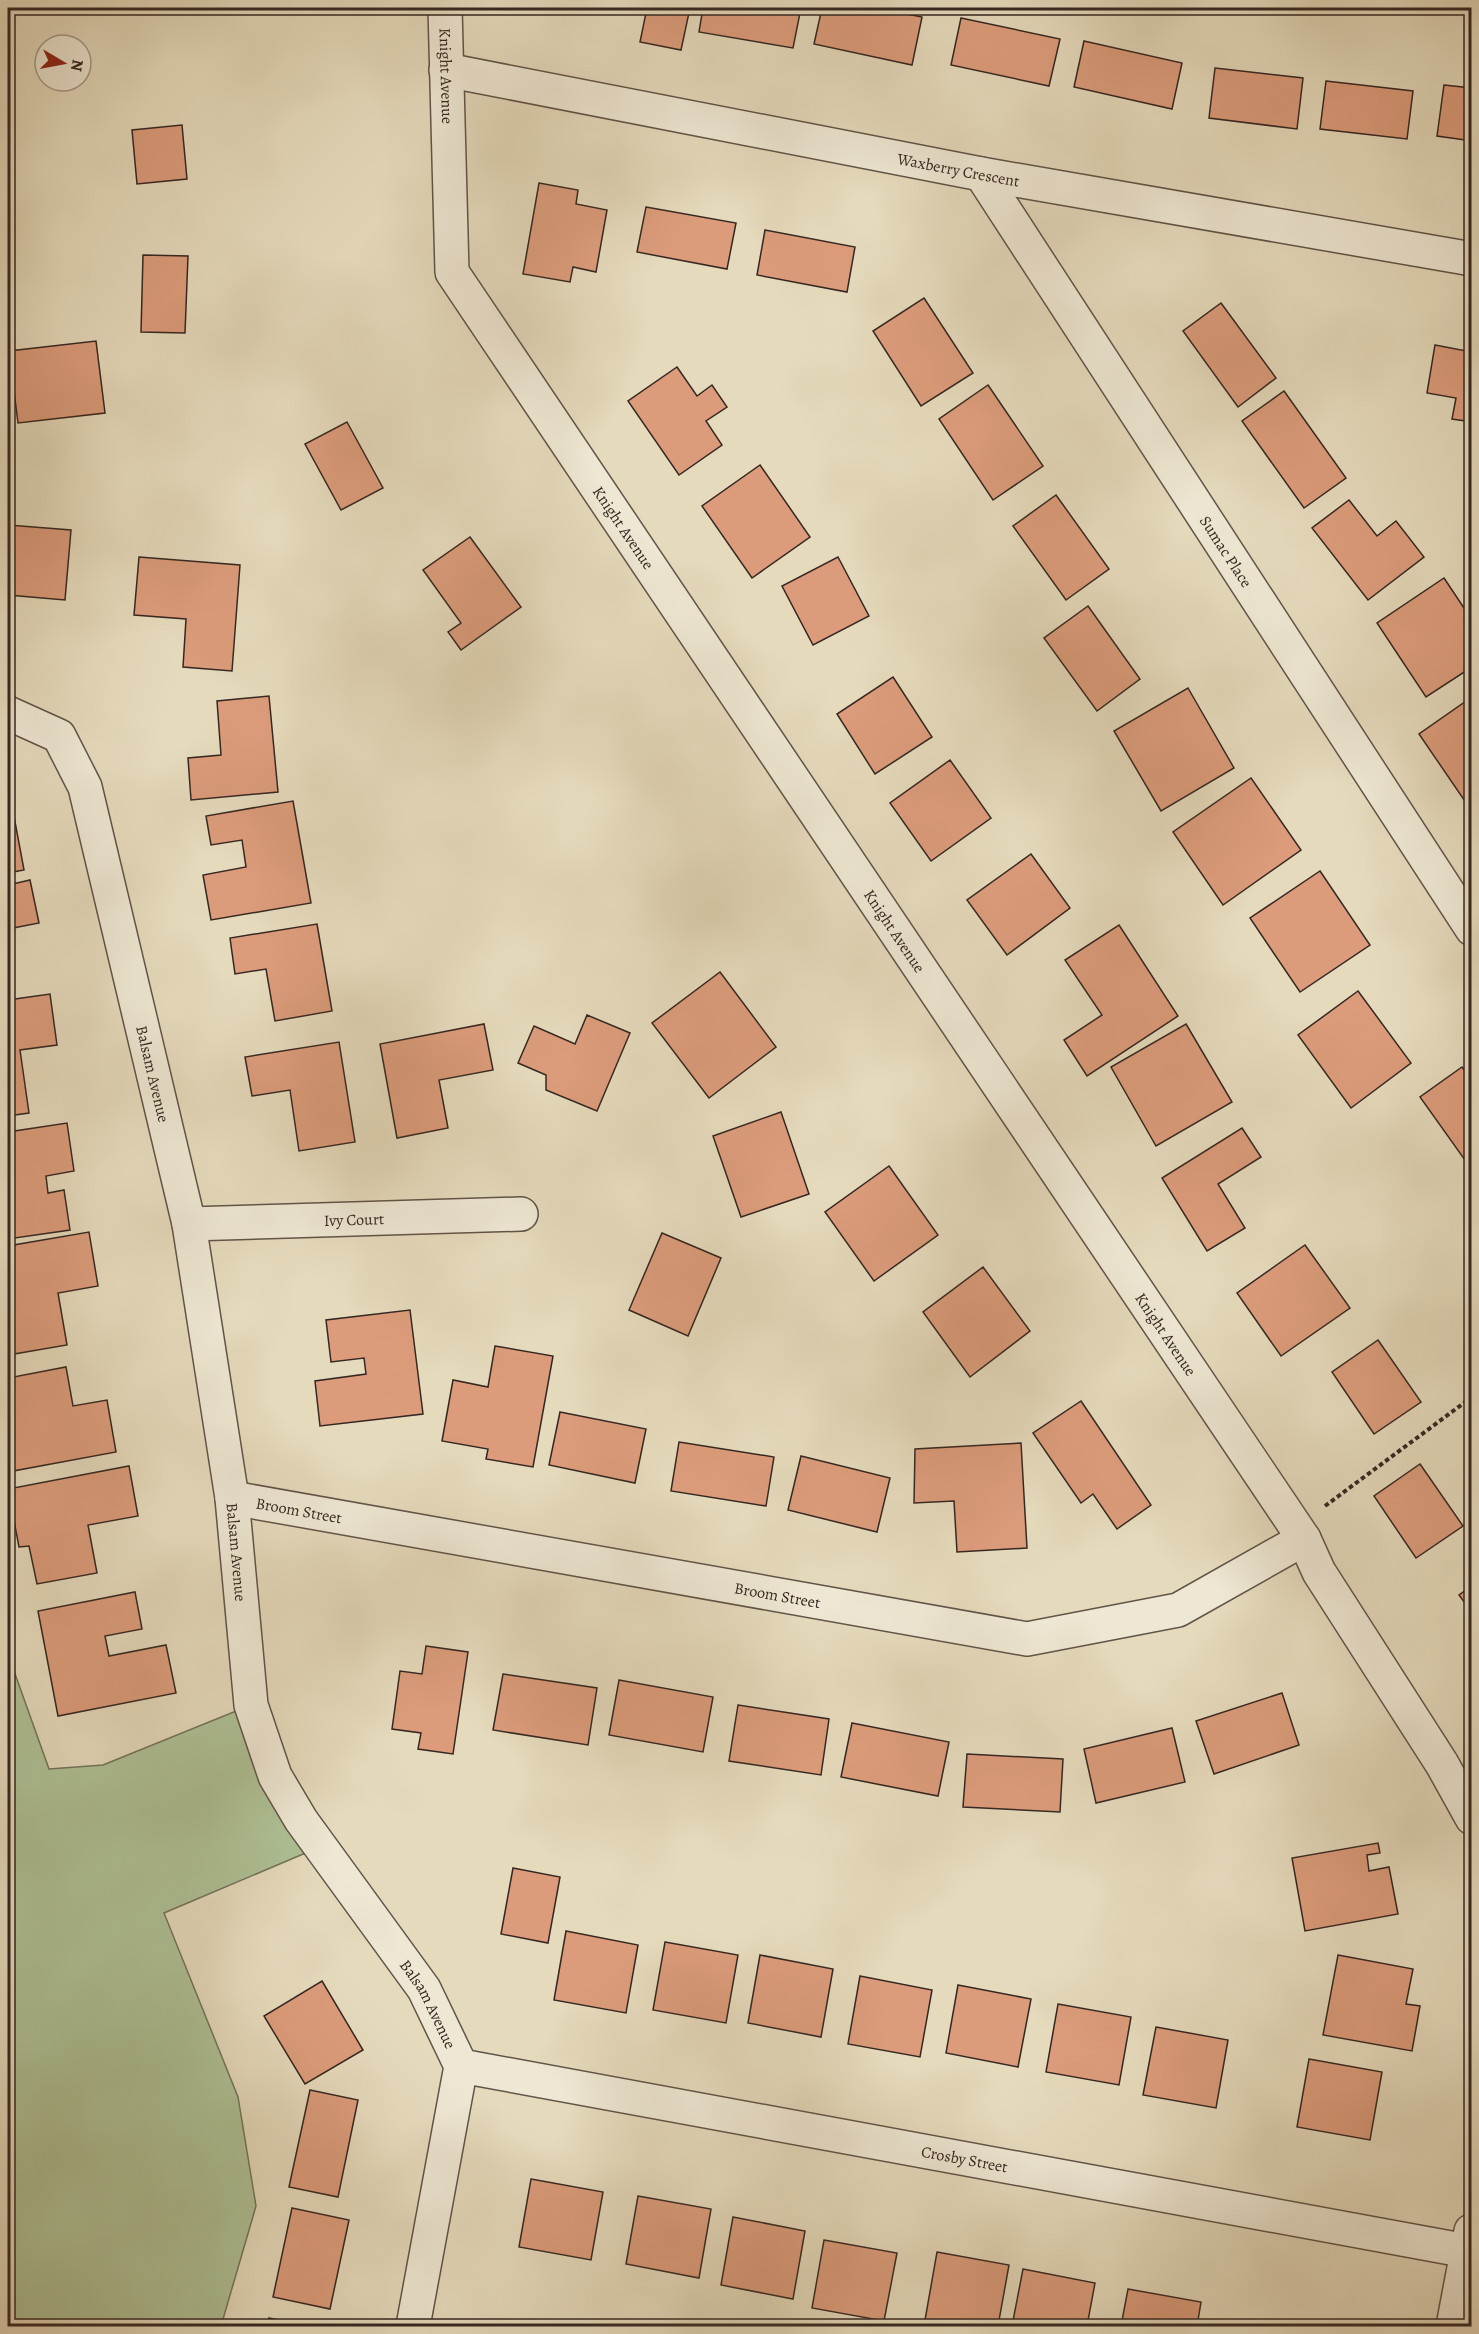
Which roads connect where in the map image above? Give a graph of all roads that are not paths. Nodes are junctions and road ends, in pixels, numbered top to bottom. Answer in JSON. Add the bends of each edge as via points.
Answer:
{"nodes":[{"id":1,"x":445,"y":8,"type":"edge"},
{"id":2,"x":446,"y":70,"type":"junction"},
{"id":3,"x":981,"y":174,"type":"junction"},
{"id":4,"x":1472,"y":259,"type":"edge"},
{"id":5,"x":8,"y":713,"type":"edge"},
{"id":6,"x":1472,"y":929,"type":"edge"},
{"id":7,"x":521,"y":1214,"type":"dead end"},
{"id":8,"x":189,"y":1224,"type":"junction"},
{"id":9,"x":232,"y":1498,"type":"junction"},
{"id":10,"x":1300,"y":1533,"type":"junction"},
{"id":11,"x":1472,"y":1818,"type":"edge"},
{"id":12,"x":461,"y":2066,"type":"junction"},
{"id":13,"x":1469,"y":2240,"type":"edge"},
{"id":14,"x":413,"y":2326,"type":"edge"},
{"id":15,"x":1453,"y":2326,"type":"edge"}],
"edges":[{"from":1,"to":2,"type":"street","name":"Knight Avenue"},
{"from":2,"to":3,"type":"street","name":"Waxberry Crescent"},
{"from":2,"to":10,"type":"street","name":"Knight Avenue","via":[[452,272]]},
{"from":3,"to":4,"type":"street","name":"Waxberry Crescent"},
{"from":3,"to":6,"type":"street","name":"Sumac Place"},
{"from":5,"to":8,"type":"street","name":"Balsam Avenue","via":[[58,736],[85,787]]},
{"from":7,"to":8,"type":"street","name":"Ivy Court"},
{"from":8,"to":9,"type":"street","name":"Balsam Avenue"},
{"from":9,"to":10,"type":"street","name":"Broom Street","via":[[1027,1639],[1178,1610]]},
{"from":9,"to":12,"type":"street","name":"Balsam Avenue","via":[[250,1705],[275,1776],[301,1820],[424,1989]]},
{"from":10,"to":11,"type":"street","name":"Knight Avenue","via":[[1319,1572],[1442,1764]]},
{"from":12,"to":13,"type":"street","name":"Crosby Street"},
{"from":12,"to":14,"type":"street","name":"Balsam Avenue"},
{"from":13,"to":15,"type":"street"}]}
